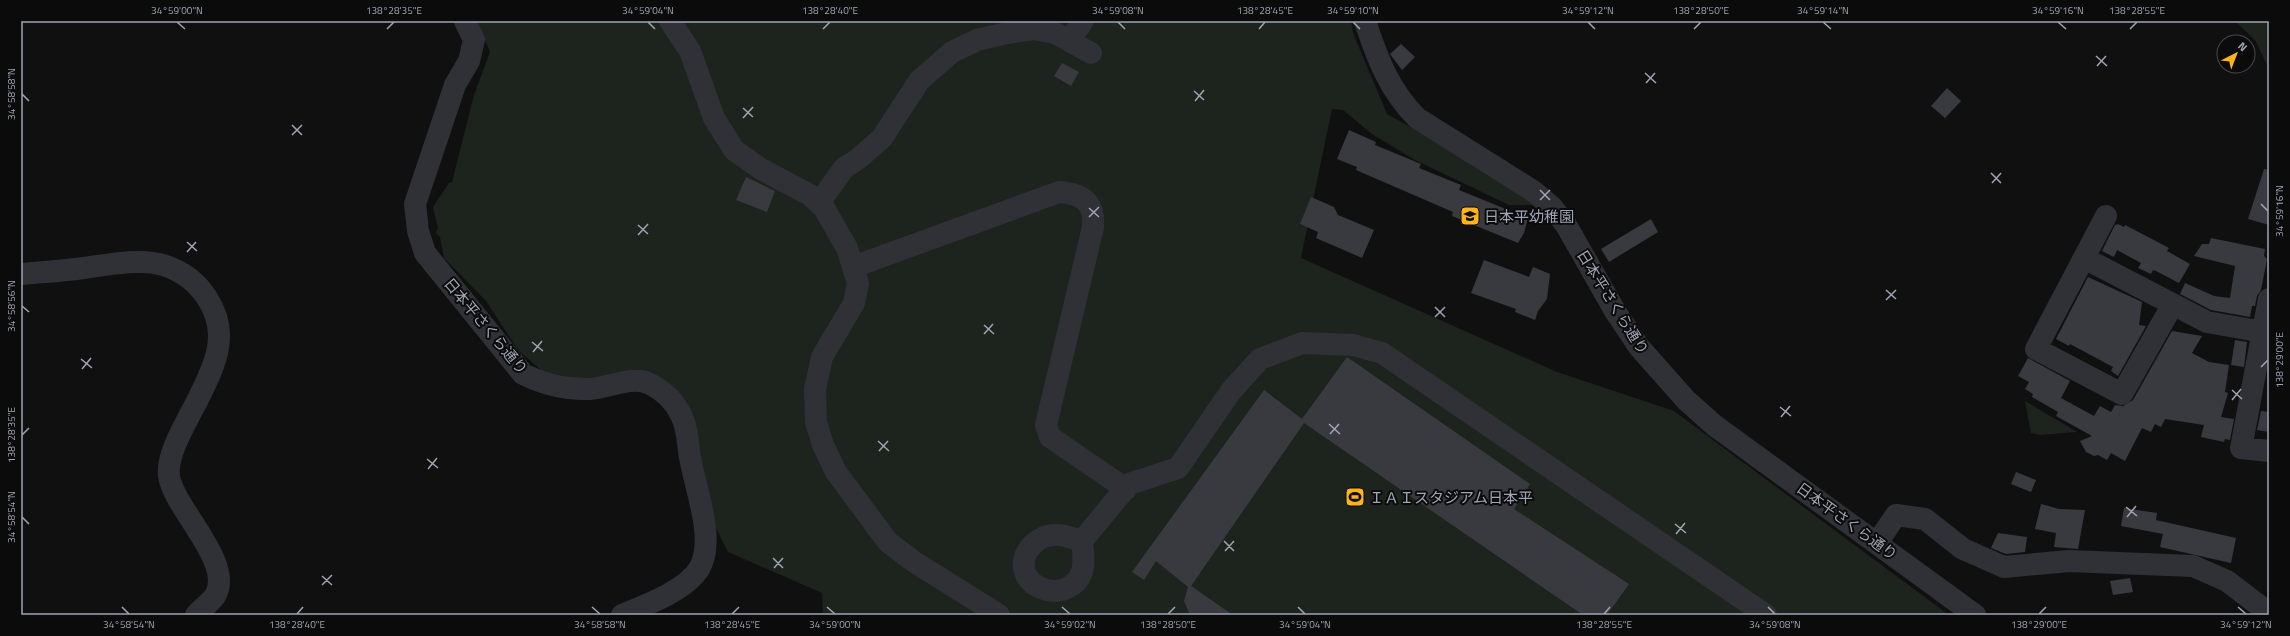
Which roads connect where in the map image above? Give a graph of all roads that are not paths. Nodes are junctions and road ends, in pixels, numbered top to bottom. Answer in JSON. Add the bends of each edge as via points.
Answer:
{"nodes":[{"id":1,"x":465,"y":21,"type":"edge"},
{"id":2,"x":670,"y":21,"type":"edge"},
{"id":3,"x":1083,"y":21,"type":"edge"},
{"id":4,"x":1365,"y":21,"type":"edge"},
{"id":5,"x":1070,"y":41,"type":"junction"},
{"id":6,"x":1091,"y":53,"type":"dead end"},
{"id":7,"x":819,"y":203,"type":"junction"},
{"id":8,"x":2106,"y":216,"type":"dead end"},
{"id":9,"x":2084,"y":258,"type":"junction"},
{"id":10,"x":853,"y":267,"type":"junction"},
{"id":11,"x":21,"y":274,"type":"edge"},
{"id":12,"x":2269,"y":299,"type":"edge"},
{"id":13,"x":2173,"y":304,"type":"junction"},
{"id":14,"x":2266,"y":332,"type":"edge"},
{"id":15,"x":2269,"y":451,"type":"edge"},
{"id":16,"x":1126,"y":489,"type":"junction"},
{"id":17,"x":1082,"y":541,"type":"dead end"},
{"id":18,"x":1877,"y":543,"type":"junction"},
{"id":19,"x":1967,"y":613,"type":"edge"},
{"id":20,"x":2269,"y":613,"type":"edge"},
{"id":21,"x":196,"y":615,"type":"edge"},
{"id":22,"x":622,"y":615,"type":"edge"},
{"id":23,"x":999,"y":615,"type":"edge"},
{"id":24,"x":1766,"y":615,"type":"edge"}],
"edges":[{"from":1,"to":22,"type":"street","name":"日本平さくら通り","via":[[474,40],[469,61],[455,85],[415,204],[418,231],[425,253],[523,374],[545,384],[569,389],[592,389],[623,382],[648,382],[670,396],[688,432],[690,461],[703,516],[705,551],[699,568],[688,583]]},
{"from":2,"to":7,"type":"street","via":[[690,51],[714,118],[734,150],[761,169],[810,195]]},
{"from":3,"to":5,"type":"street"},
{"from":4,"to":18,"type":"street","name":"日本平さくら通り","via":[[1379,63],[1402,104],[1417,118],[1533,191],[1552,207],[1566,224],[1615,311],[1639,347],[1681,395],[1714,425]]},
{"from":5,"to":6,"type":"street"},
{"from":5,"to":7,"type":"street","via":[[1055,33],[1034,29],[977,40],[952,52],[919,81],[882,138],[844,168]]},
{"from":7,"to":10,"type":"street","via":[[847,248]]},
{"from":8,"to":9,"type":"street"},
{"from":9,"to":13,"type":"street"},
{"from":9,"to":13,"type":"street","via":[[2036,349],[2122,394]]},
{"from":10,"to":16,"type":"street","via":[[1059,192],[1075,193],[1087,201],[1094,216],[1093,227],[1046,426],[1050,437]]},
{"from":10,"to":23,"type":"street","via":[[858,283],[854,303],[822,357],[815,389],[816,422],[823,446],[836,472],[888,542],[913,561]]},
{"from":11,"to":21,"type":"street","via":[[130,263],[161,264],[198,284],[215,310],[220,340],[212,369],[171,455],[169,476],[179,500],[214,562],[220,580],[215,596]]},
{"from":12,"to":14,"type":"street"},
{"from":13,"to":14,"type":"street","via":[[2207,322]]},
{"from":14,"to":15,"type":"street","via":[[2241,448]]},
{"from":16,"to":17,"type":"street"},
{"from":16,"to":24,"type":"street","via":[[1129,484],[1178,468],[1231,391],[1260,359],[1302,343],[1353,345],[1382,353]]},
{"from":18,"to":19,"type":"street","name":"日本平さくら通り"},
{"from":18,"to":20,"type":"street","via":[[1896,515],[1926,519],[1963,549],[2004,568],[2069,561],[2193,566],[2227,581]]}]}
